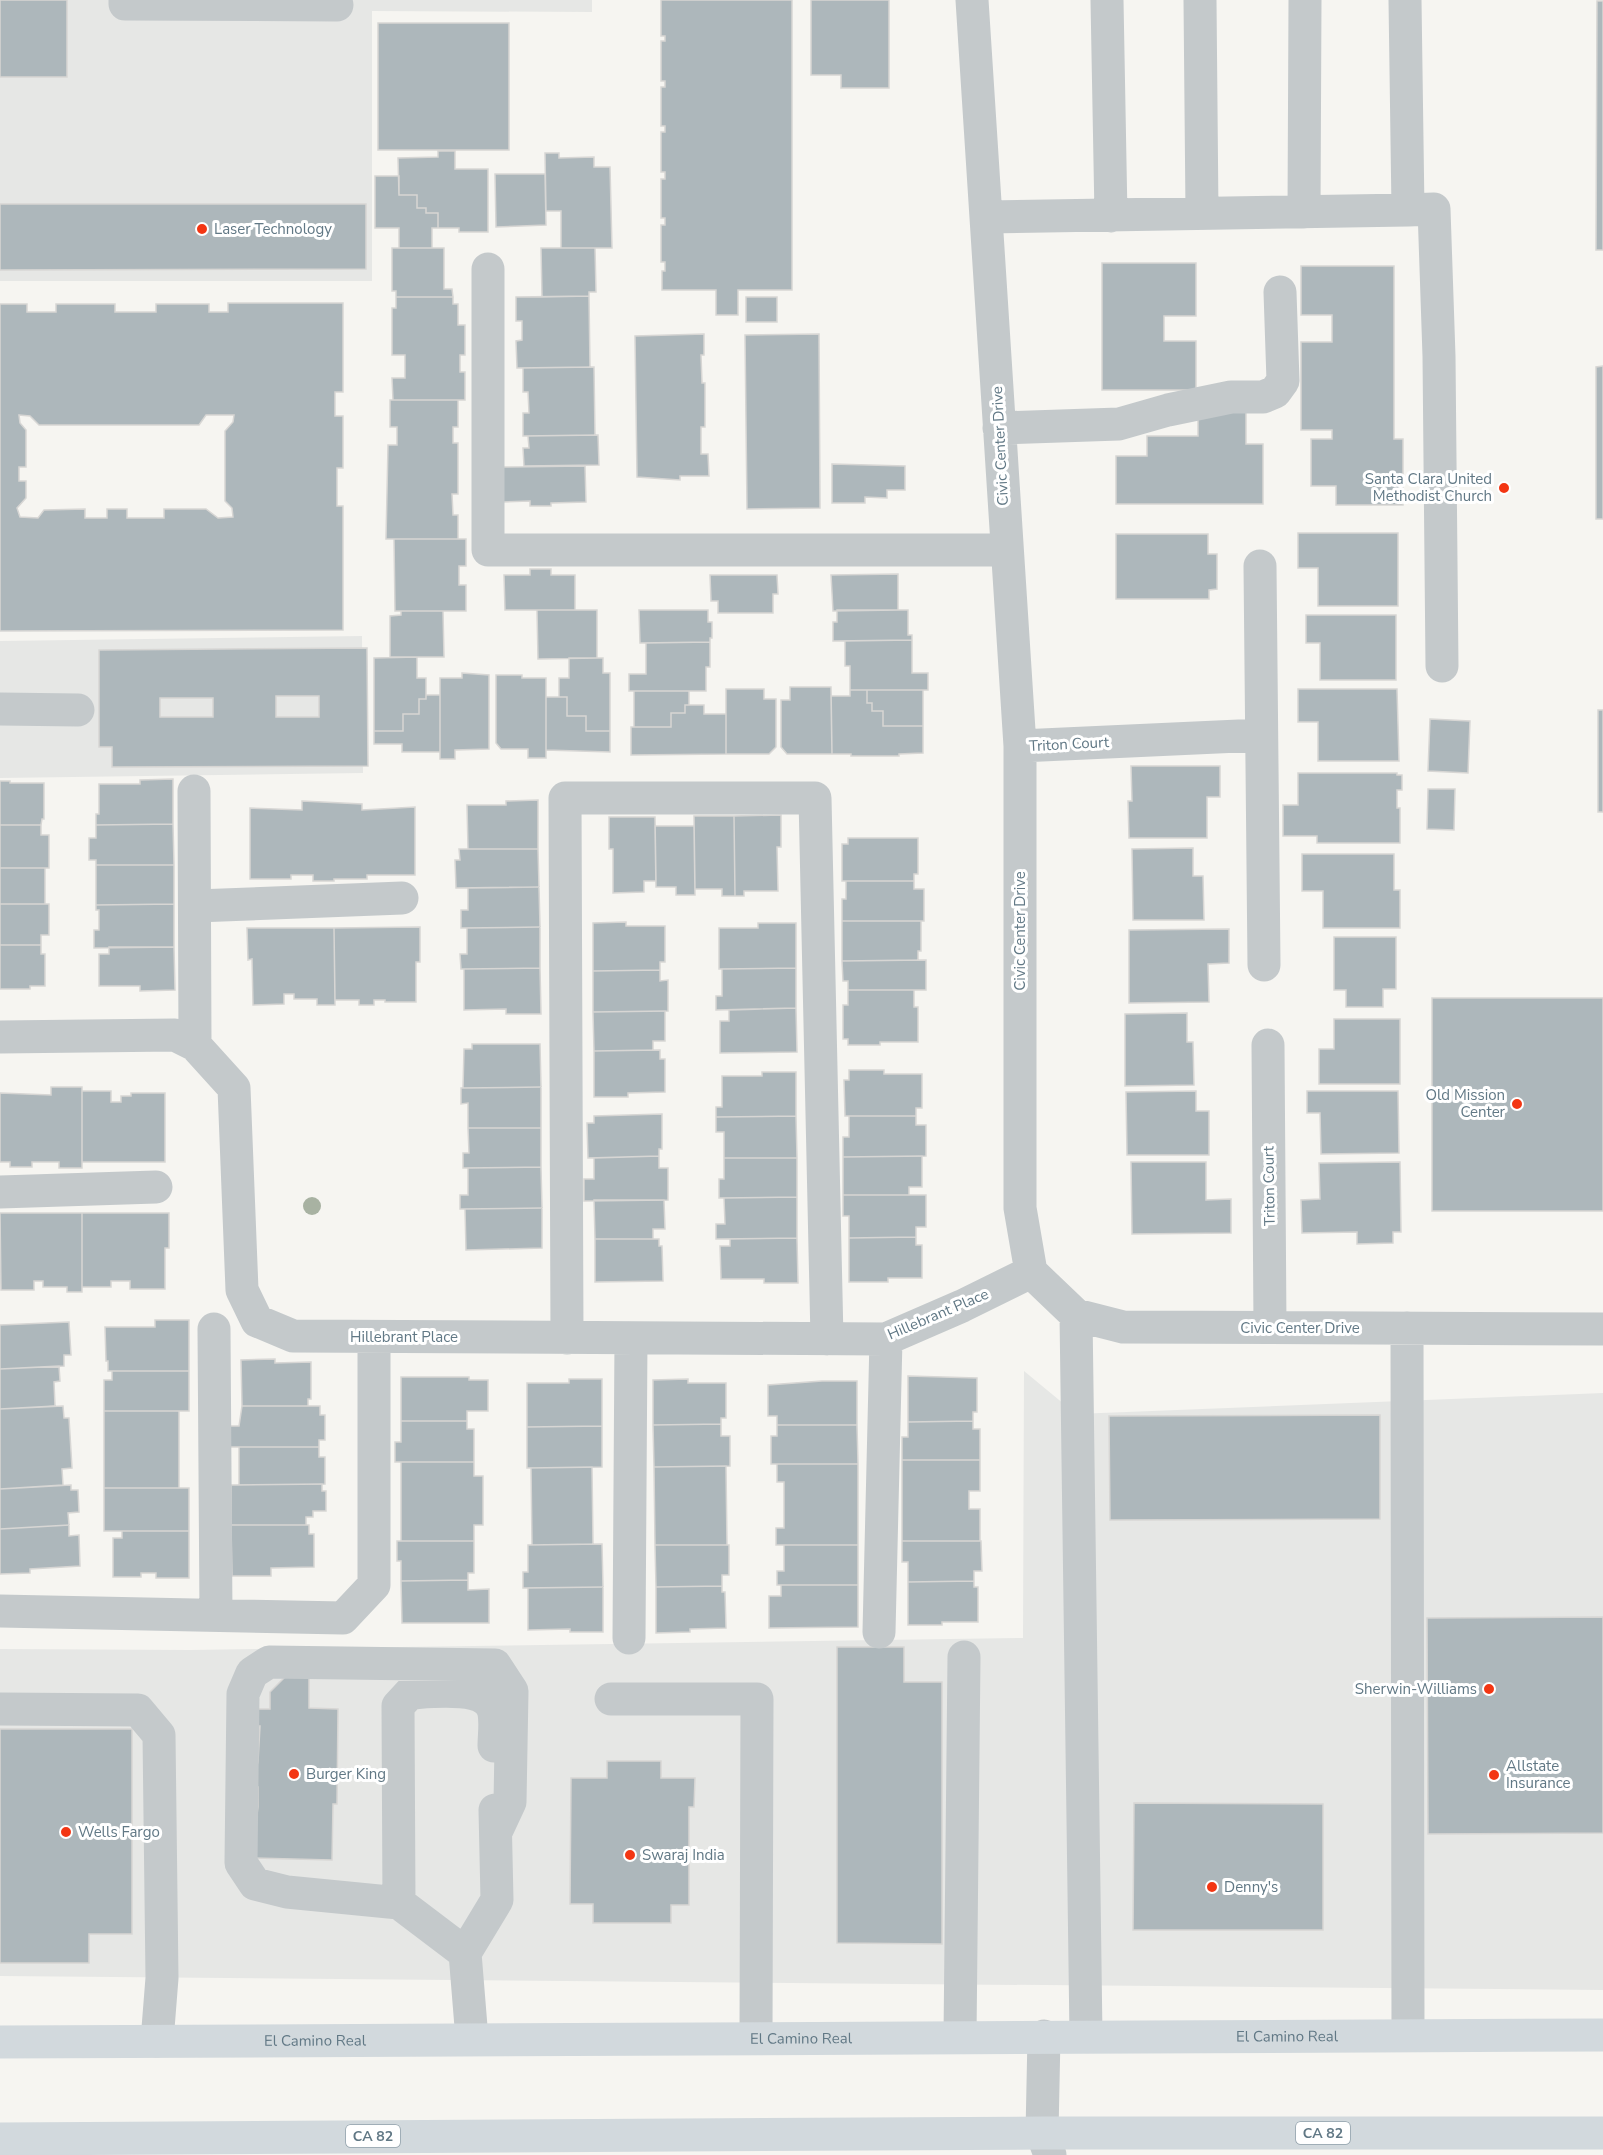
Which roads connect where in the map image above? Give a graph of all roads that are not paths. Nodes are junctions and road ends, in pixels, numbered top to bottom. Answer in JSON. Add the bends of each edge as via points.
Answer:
{"nodes":[{"id":1,"x":125,"y":0,"type":"edge"},
{"id":2,"x":972,"y":0,"type":"edge"},
{"id":3,"x":1107,"y":0,"type":"edge"},
{"id":4,"x":1200,"y":0,"type":"edge"},
{"id":5,"x":1305,"y":0,"type":"edge"},
{"id":6,"x":1405,"y":0,"type":"edge"},
{"id":7,"x":337,"y":5,"type":"dead end"},
{"id":8,"x":1408,"y":210,"type":"junction"},
{"id":9,"x":1304,"y":212,"type":"junction"},
{"id":10,"x":1202,"y":213,"type":"junction"},
{"id":11,"x":1111,"y":216,"type":"junction"},
{"id":12,"x":987,"y":217,"type":"junction"},
{"id":13,"x":488,"y":269,"type":"dead end"},
{"id":14,"x":1280,"y":292,"type":"dead end"},
{"id":15,"x":999,"y":428,"type":"junction"},
{"id":16,"x":1006,"y":550,"type":"junction"},
{"id":17,"x":1260,"y":566,"type":"dead end"},
{"id":18,"x":1442,"y":666,"type":"dead end"},
{"id":19,"x":0,"y":710,"type":"edge"},
{"id":20,"x":78,"y":710,"type":"dead end"},
{"id":21,"x":1262,"y":735,"type":"junction"},
{"id":22,"x":1020,"y":746,"type":"junction"},
{"id":23,"x":194,"y":791,"type":"dead end"},
{"id":24,"x":402,"y":898,"type":"dead end"},
{"id":25,"x":196,"y":906,"type":"junction"},
{"id":26,"x":1264,"y":965,"type":"dead end"},
{"id":27,"x":0,"y":1037,"type":"edge"},
{"id":28,"x":195,"y":1045,"type":"junction"},
{"id":29,"x":1268,"y":1045,"type":"dead end"},
{"id":30,"x":156,"y":1187,"type":"dead end"},
{"id":31,"x":0,"y":1192,"type":"edge"},
{"id":32,"x":1031,"y":1272,"type":"junction"},
{"id":33,"x":1076,"y":1315,"type":"junction"},
{"id":34,"x":1270,"y":1327,"type":"junction"},
{"id":35,"x":1407,"y":1328,"type":"junction"},
{"id":36,"x":214,"y":1329,"type":"dead end"},
{"id":37,"x":1603,"y":1329,"type":"edge"},
{"id":38,"x":374,"y":1337,"type":"junction"},
{"id":39,"x":567,"y":1338,"type":"junction"},
{"id":40,"x":631,"y":1338,"type":"junction"},
{"id":41,"x":827,"y":1339,"type":"junction"},
{"id":42,"x":886,"y":1339,"type":"junction"},
{"id":43,"x":0,"y":1611,"type":"edge"},
{"id":44,"x":216,"y":1615,"type":"junction"},
{"id":45,"x":879,"y":1632,"type":"dead end"},
{"id":46,"x":629,"y":1638,"type":"dead end"},
{"id":47,"x":964,"y":1657,"type":"dead end"},
{"id":48,"x":611,"y":1699,"type":"dead end"},
{"id":49,"x":0,"y":1709,"type":"edge"},
{"id":50,"x":496,"y":1832,"type":"junction"},
{"id":51,"x":399,"y":1902,"type":"junction"},
{"id":52,"x":465,"y":1953,"type":"junction"},
{"id":53,"x":1603,"y":2034,"type":"edge"},
{"id":54,"x":1408,"y":2035,"type":"junction"},
{"id":55,"x":1044,"y":2036,"type":"junction"},
{"id":56,"x":1086,"y":2036,"type":"junction"},
{"id":57,"x":756,"y":2037,"type":"junction"},
{"id":58,"x":960,"y":2037,"type":"junction"},
{"id":59,"x":472,"y":2039,"type":"junction"},
{"id":60,"x":158,"y":2041,"type":"junction"},
{"id":61,"x":0,"y":2042,"type":"edge"},
{"id":62,"x":1603,"y":2133,"type":"edge"},
{"id":63,"x":0,"y":2139,"type":"edge"},
{"id":64,"x":1046,"y":2144,"type":"edge"},
{"id":65,"x":339,"y":2146,"type":"edge"}],
"edges":[{"from":1,"to":7,"type":"street","via":[[125,4]]},
{"from":2,"to":12,"type":"street","name":"Civic Center Drive"},
{"from":3,"to":11,"type":"street"},
{"from":4,"to":10,"type":"street"},
{"from":5,"to":9,"type":"street"},
{"from":6,"to":8,"type":"street"},
{"from":8,"to":9,"type":"street"},
{"from":8,"to":18,"type":"street","via":[[1434,209]]},
{"from":9,"to":10,"type":"street"},
{"from":10,"to":11,"type":"street"},
{"from":11,"to":12,"type":"street"},
{"from":12,"to":15,"type":"street","name":"Civic Center Drive"},
{"from":13,"to":16,"type":"street","via":[[488,550]]},
{"from":14,"to":15,"type":"street","via":[[1283,381],[1275,392],[1263,397],[1231,397],[1119,424]]},
{"from":15,"to":16,"type":"street","name":"Civic Center Drive"},
{"from":16,"to":22,"type":"street","name":"Civic Center Drive"},
{"from":17,"to":21,"type":"street"},
{"from":19,"to":20,"type":"street"},
{"from":21,"to":22,"type":"street","name":"Triton Court"},
{"from":21,"to":26,"type":"street"},
{"from":22,"to":32,"type":"street","name":"Civic Center Drive","via":[[1020,1208]]},
{"from":23,"to":25,"type":"street"},
{"from":24,"to":25,"type":"street"},
{"from":25,"to":28,"type":"street"},
{"from":27,"to":28,"type":"street","name":"Hillebrant Place","via":[[175,1035]]},
{"from":28,"to":38,"type":"street","name":"Hillebrant Place","via":[[234,1088],[242,1290],[257,1321],[293,1336]]},
{"from":29,"to":34,"type":"street","name":"Triton Court"},
{"from":30,"to":31,"type":"street"},
{"from":32,"to":33,"type":"street","name":"Civic Center Drive"},
{"from":32,"to":42,"type":"street","name":"Hillebrant Place"},
{"from":33,"to":34,"type":"street","name":"Civic Center Drive","via":[[1123,1327]]},
{"from":33,"to":56,"type":"street"},
{"from":34,"to":35,"type":"street","name":"Civic Center Drive"},
{"from":35,"to":37,"type":"street","name":"Civic Center Drive"},
{"from":35,"to":54,"type":"street"},
{"from":36,"to":44,"type":"street"},
{"from":38,"to":39,"type":"street","name":"Hillebrant Place"},
{"from":38,"to":44,"type":"street","via":[[374,1585],[343,1618]]},
{"from":39,"to":40,"type":"street","name":"Hillebrant Place"},
{"from":39,"to":41,"type":"street","via":[[565,798],[815,798]]},
{"from":40,"to":41,"type":"street","name":"Hillebrant Place"},
{"from":40,"to":46,"type":"street"},
{"from":41,"to":42,"type":"street","name":"Hillebrant Place"},
{"from":42,"to":45,"type":"street"},
{"from":43,"to":44,"type":"street"},
{"from":47,"to":58,"type":"street"},
{"from":48,"to":57,"type":"street","via":[[757,1699]]},
{"from":49,"to":60,"type":"street","via":[[138,1710],[159,1735],[162,1978]]},
{"from":50,"to":51,"type":"street","via":[[494,1711],[486,1700],[460,1691],[410,1693],[398,1706]]},
{"from":50,"to":51,"type":"street","via":[[510,1802],[512,1692],[495,1665],[269,1662],[252,1673],[243,1694],[241,1863],[255,1884],[287,1892]]},
{"from":50,"to":52,"type":"street","via":[[497,1900]]},
{"from":51,"to":52,"type":"street"},
{"from":52,"to":59,"type":"street"},
{"from":53,"to":54,"type":"main road","name":"El Camino Real"},
{"from":54,"to":56,"type":"main road","name":"El Camino Real"},
{"from":55,"to":56,"type":"main road","name":"El Camino Real"},
{"from":55,"to":58,"type":"main road","name":"El Camino Real"},
{"from":55,"to":64,"type":"street"},
{"from":57,"to":58,"type":"main road","name":"El Camino Real"},
{"from":57,"to":59,"type":"main road","name":"El Camino Real"},
{"from":59,"to":60,"type":"main road","name":"El Camino Real"},
{"from":60,"to":61,"type":"main road","name":"El Camino Real"},
{"from":62,"to":64,"type":"main road","number":"CA 82"},
{"from":63,"to":65,"type":"main road","number":"CA 82"},
{"from":64,"to":65,"type":"main road","number":"CA 82"}]}
